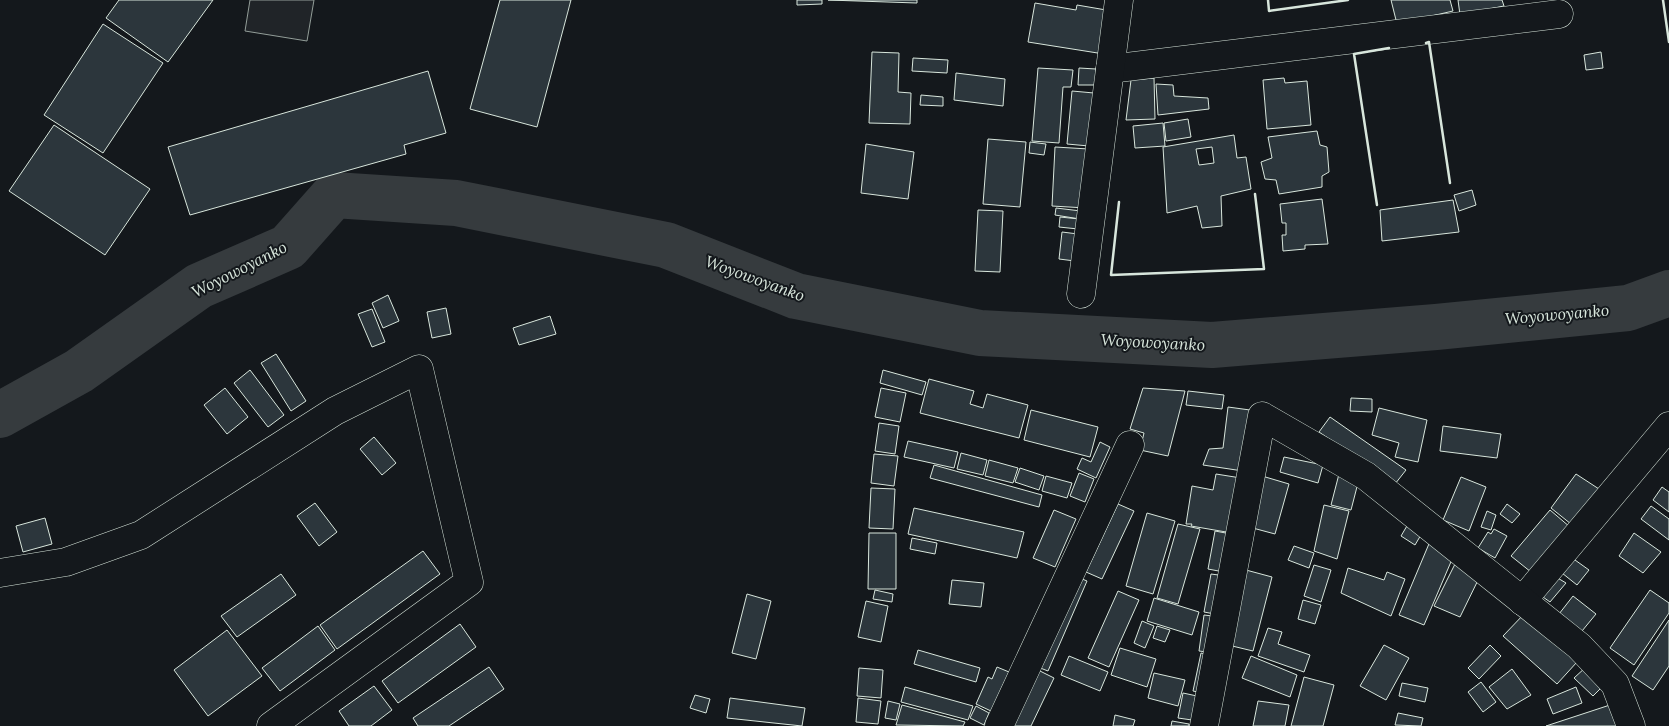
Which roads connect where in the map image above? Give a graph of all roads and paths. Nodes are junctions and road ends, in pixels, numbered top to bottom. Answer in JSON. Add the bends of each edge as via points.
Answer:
{"nodes":[{"id":1,"x":1119,"y":0,"type":"edge"},
{"id":2,"x":1559,"y":14,"type":"dead end"},
{"id":3,"x":1110,"y":69,"type":"junction"},
{"id":4,"x":1081,"y":294,"type":"dead end"},
{"id":5,"x":1669,"y":426,"type":"edge"},
{"id":6,"x":1130,"y":445,"type":"dead end"},
{"id":7,"x":0,"y":573,"type":"edge"},
{"id":8,"x":1522,"y":601,"type":"junction"},
{"id":9,"x":270,"y":726,"type":"edge"},
{"id":10,"x":1000,"y":726,"type":"edge"},
{"id":11,"x":1204,"y":726,"type":"edge"},
{"id":12,"x":1631,"y":726,"type":"edge"}],
"edges":[{"from":1,"to":3,"type":"street"},
{"from":2,"to":3,"type":"street"},
{"from":3,"to":4,"type":"street"},
{"from":5,"to":8,"type":"street"},
{"from":6,"to":10,"type":"street"},
{"from":7,"to":9,"type":"street","via":[[66,562],[141,535],[335,411],[419,369],[469,582]]},
{"from":8,"to":11,"type":"street","via":[[1366,476],[1262,416]]},
{"from":8,"to":12,"type":"street","via":[[1579,646],[1615,684]]}]}
